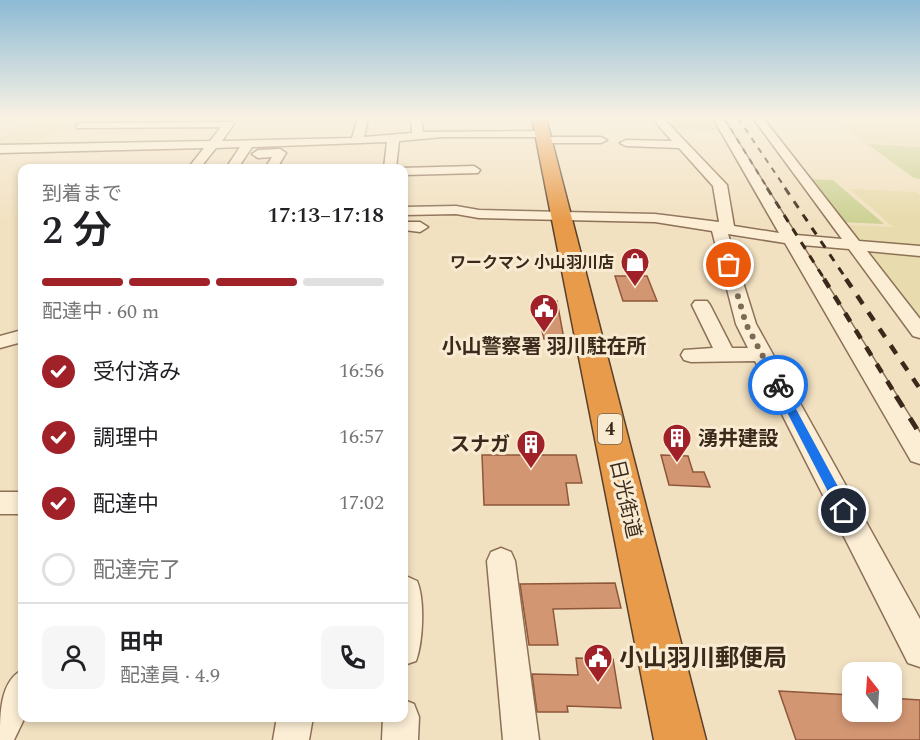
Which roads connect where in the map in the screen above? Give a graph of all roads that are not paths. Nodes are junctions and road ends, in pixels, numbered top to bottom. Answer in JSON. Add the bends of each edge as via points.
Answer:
{"nodes":[{"id":1,"x":277,"y":153,"type":"edge"},
{"id":2,"x":547,"y":153,"type":"edge"},
{"id":3,"x":691,"y":153,"type":"edge"},
{"id":4,"x":739,"y":153,"type":"edge"},
{"id":5,"x":784,"y":153,"type":"edge"},
{"id":6,"x":273,"y":164,"type":"edge"},
{"id":7,"x":474,"y":170,"type":"dead end"},
{"id":8,"x":408,"y":171,"type":"edge"},
{"id":9,"x":408,"y":211,"type":"edge"},
{"id":10,"x":563,"y":217,"type":"junction"},
{"id":11,"x":408,"y":226,"type":"edge"},
{"id":12,"x":420,"y":227,"type":"dead end"},
{"id":13,"x":722,"y":227,"type":"junction"},
{"id":14,"x":791,"y":239,"type":"junction"},
{"id":15,"x":854,"y":245,"type":"junction"},
{"id":16,"x":920,"y":251,"type":"edge"},
{"id":17,"x":701,"y":305,"type":"dead end"},
{"id":18,"x":920,"y":332,"type":"edge"},
{"id":19,"x":18,"y":337,"type":"edge"},
{"id":20,"x":0,"y":342,"type":"edge"},
{"id":21,"x":762,"y":354,"type":"junction"},
{"id":22,"x":692,"y":355,"type":"dead end"},
{"id":23,"x":726,"y":355,"type":"junction"},
{"id":24,"x":920,"y":454,"type":"edge"},
{"id":25,"x":0,"y":503,"type":"edge"},
{"id":26,"x":18,"y":503,"type":"edge"},
{"id":27,"x":501,"y":561,"type":"dead end"},
{"id":28,"x":920,"y":651,"type":"edge"},
{"id":29,"x":18,"y":695,"type":"edge"},
{"id":30,"x":294,"y":722,"type":"edge"},
{"id":31,"x":401,"y":722,"type":"edge"},
{"id":32,"x":0,"y":730,"type":"edge"},
{"id":33,"x":291,"y":740,"type":"edge"},
{"id":34,"x":400,"y":740,"type":"edge"},
{"id":35,"x":521,"y":740,"type":"edge"},
{"id":36,"x":680,"y":740,"type":"edge"}],
"edges":[{"from":1,"to":6,"type":"street","via":[[280,153]]},
{"from":2,"to":10,"type":"highway","name":"日光街道","number":"4"},
{"from":3,"to":13,"type":"street","via":[[720,185]]},
{"from":4,"to":14,"type":"street"},
{"from":5,"to":15,"type":"street"},
{"from":7,"to":8,"type":"street"},
{"from":9,"to":10,"type":"street"},
{"from":10,"to":13,"type":"street","via":[[647,218]]},
{"from":10,"to":36,"type":"highway","name":"日光街道","number":"4"},
{"from":11,"to":12,"type":"street"},
{"from":13,"to":14,"type":"street"},
{"from":13,"to":21,"type":"street","via":[[746,324]]},
{"from":14,"to":15,"type":"street"},
{"from":14,"to":24,"type":"street"},
{"from":15,"to":16,"type":"street"},
{"from":15,"to":18,"type":"street"},
{"from":17,"to":23,"type":"street"},
{"from":19,"to":20,"type":"street"},
{"from":21,"to":23,"type":"street"},
{"from":21,"to":28,"type":"street"},
{"from":22,"to":23,"type":"street"},
{"from":25,"to":26,"type":"street"},
{"from":27,"to":35,"type":"street"},
{"from":29,"to":32,"type":"street"},
{"from":30,"to":33,"type":"street"},
{"from":31,"to":34,"type":"street"}]}
